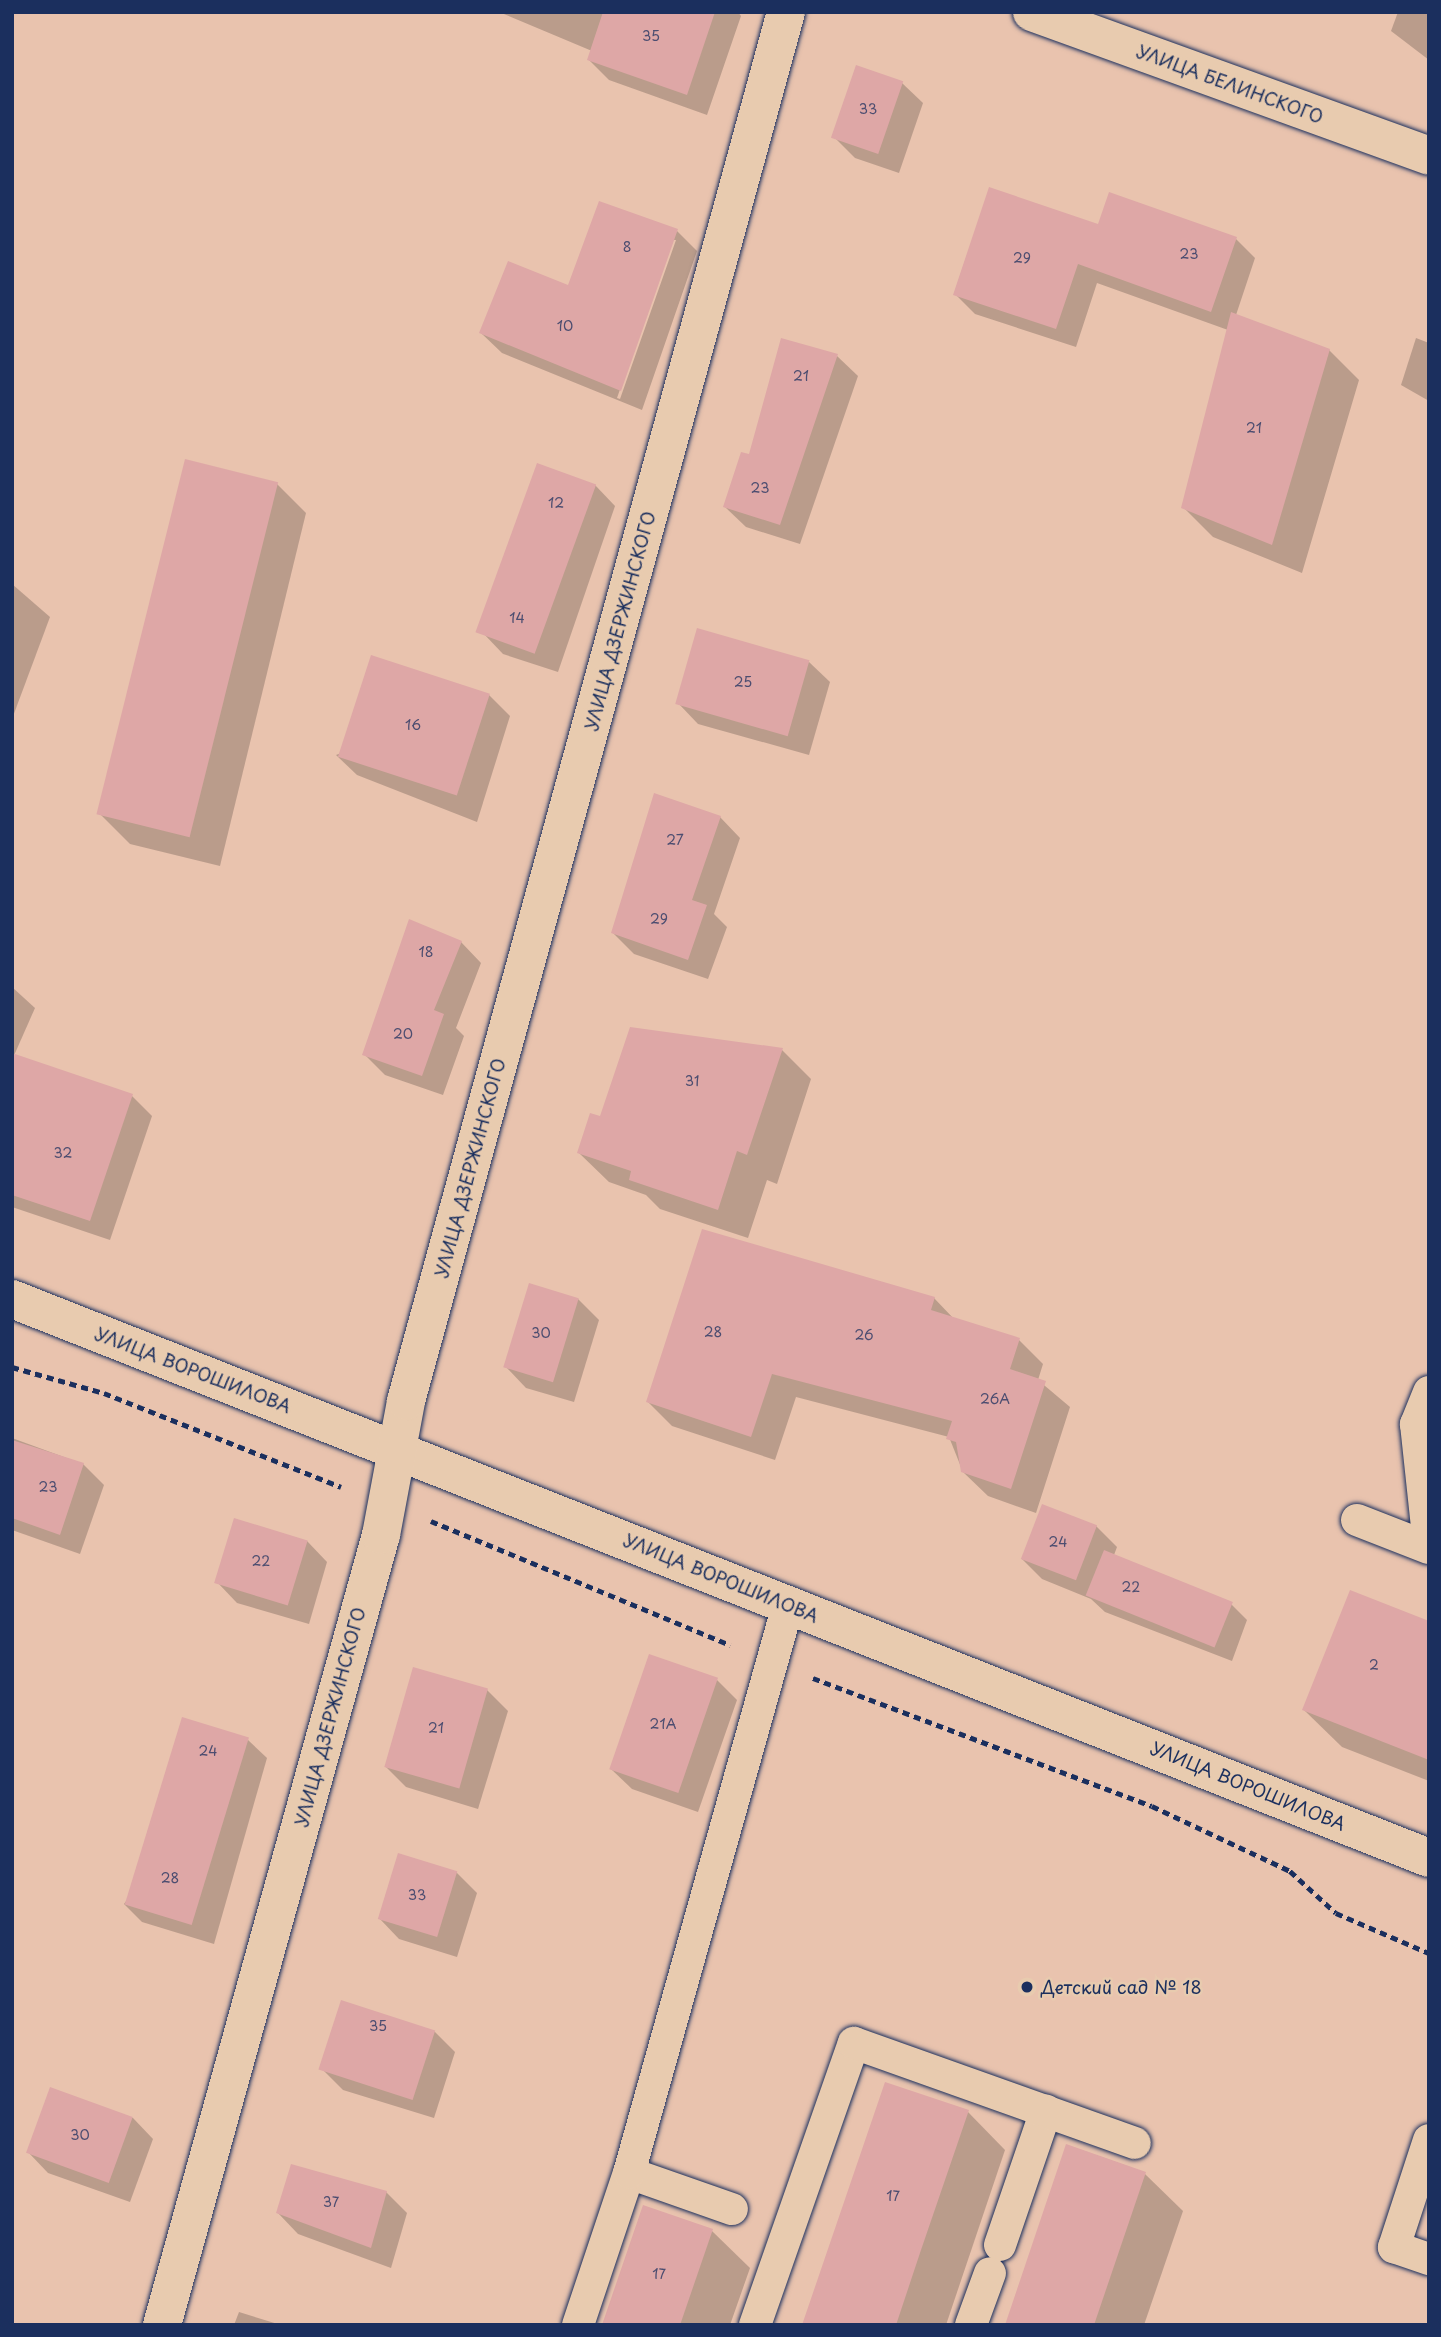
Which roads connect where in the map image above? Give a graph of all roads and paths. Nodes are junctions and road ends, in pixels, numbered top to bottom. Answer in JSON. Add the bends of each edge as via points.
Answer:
{"nodes":[{"id":1,"x":786,"y":12,"type":"edge"},
{"id":2,"x":1032,"y":12,"type":"edge"},
{"id":3,"x":1429,"y":156,"type":"edge"},
{"id":4,"x":12,"y":1299,"type":"edge"},
{"id":5,"x":12,"y":1367,"type":"edge"},
{"id":6,"x":1429,"y":1392,"type":"edge"},
{"id":7,"x":397,"y":1450,"type":"junction"},
{"id":8,"x":387,"y":1502,"type":"junction"},
{"id":9,"x":1357,"y":1520,"type":"dead end"},
{"id":10,"x":1429,"y":1547,"type":"edge"},
{"id":11,"x":788,"y":1605,"type":"junction"},
{"id":12,"x":772,"y":1662,"type":"junction"},
{"id":13,"x":1429,"y":1858,"type":"edge"},
{"id":14,"x":1429,"y":1953,"type":"edge"},
{"id":15,"x":1046,"y":2111,"type":"junction"},
{"id":16,"x":1429,"y":2140,"type":"edge"},
{"id":17,"x":1135,"y":2143,"type":"dead end"},
{"id":18,"x":629,"y":2173,"type":"junction"},
{"id":19,"x":732,"y":2209,"type":"dead end"},
{"id":20,"x":1429,"y":2259,"type":"edge"},
{"id":21,"x":162,"y":2325,"type":"edge"},
{"id":22,"x":578,"y":2325,"type":"edge"},
{"id":23,"x":755,"y":2325,"type":"edge"},
{"id":24,"x":971,"y":2325,"type":"edge"}],
"edges":[{"from":1,"to":7,"type":"street","name":"УЛИЦА ДЗЕРЖИНСКОГО"},
{"from":2,"to":3,"type":"street","name":"УЛИЦА БЕЛИНСКОГО"},
{"from":4,"to":7,"type":"street","name":"УЛИЦА ВОРОШИЛОВА"},
{"from":5,"to":8,"type":"path","via":[[104,1393],[235,1450]]},
{"from":6,"to":10,"type":"lane","via":[[1416,1424]]},
{"from":7,"to":8,"type":"street","name":"УЛИЦА ДЗЕРЖИНСКОГО"},
{"from":7,"to":11,"type":"street","name":"УЛИЦА ВОРОШИЛОВА"},
{"from":8,"to":12,"type":"path"},
{"from":8,"to":21,"type":"street","name":"УЛИЦА ДЗЕРЖИНСКОГО"},
{"from":9,"to":10,"type":"lane"},
{"from":11,"to":12,"type":"lane"},
{"from":11,"to":13,"type":"street","name":"УЛИЦА ВОРОШИЛОВА"},
{"from":12,"to":14,"type":"path","via":[[1152,1806],[1290,1871],[1336,1913]]},
{"from":12,"to":18,"type":"lane"},
{"from":15,"to":17,"type":"lane"},
{"from":15,"to":23,"type":"lane","via":[[854,2043]]},
{"from":15,"to":24,"type":"lane"},
{"from":16,"to":20,"type":"lane","via":[[1394,2247]]},
{"from":18,"to":19,"type":"lane"},
{"from":18,"to":22,"type":"lane"}]}
